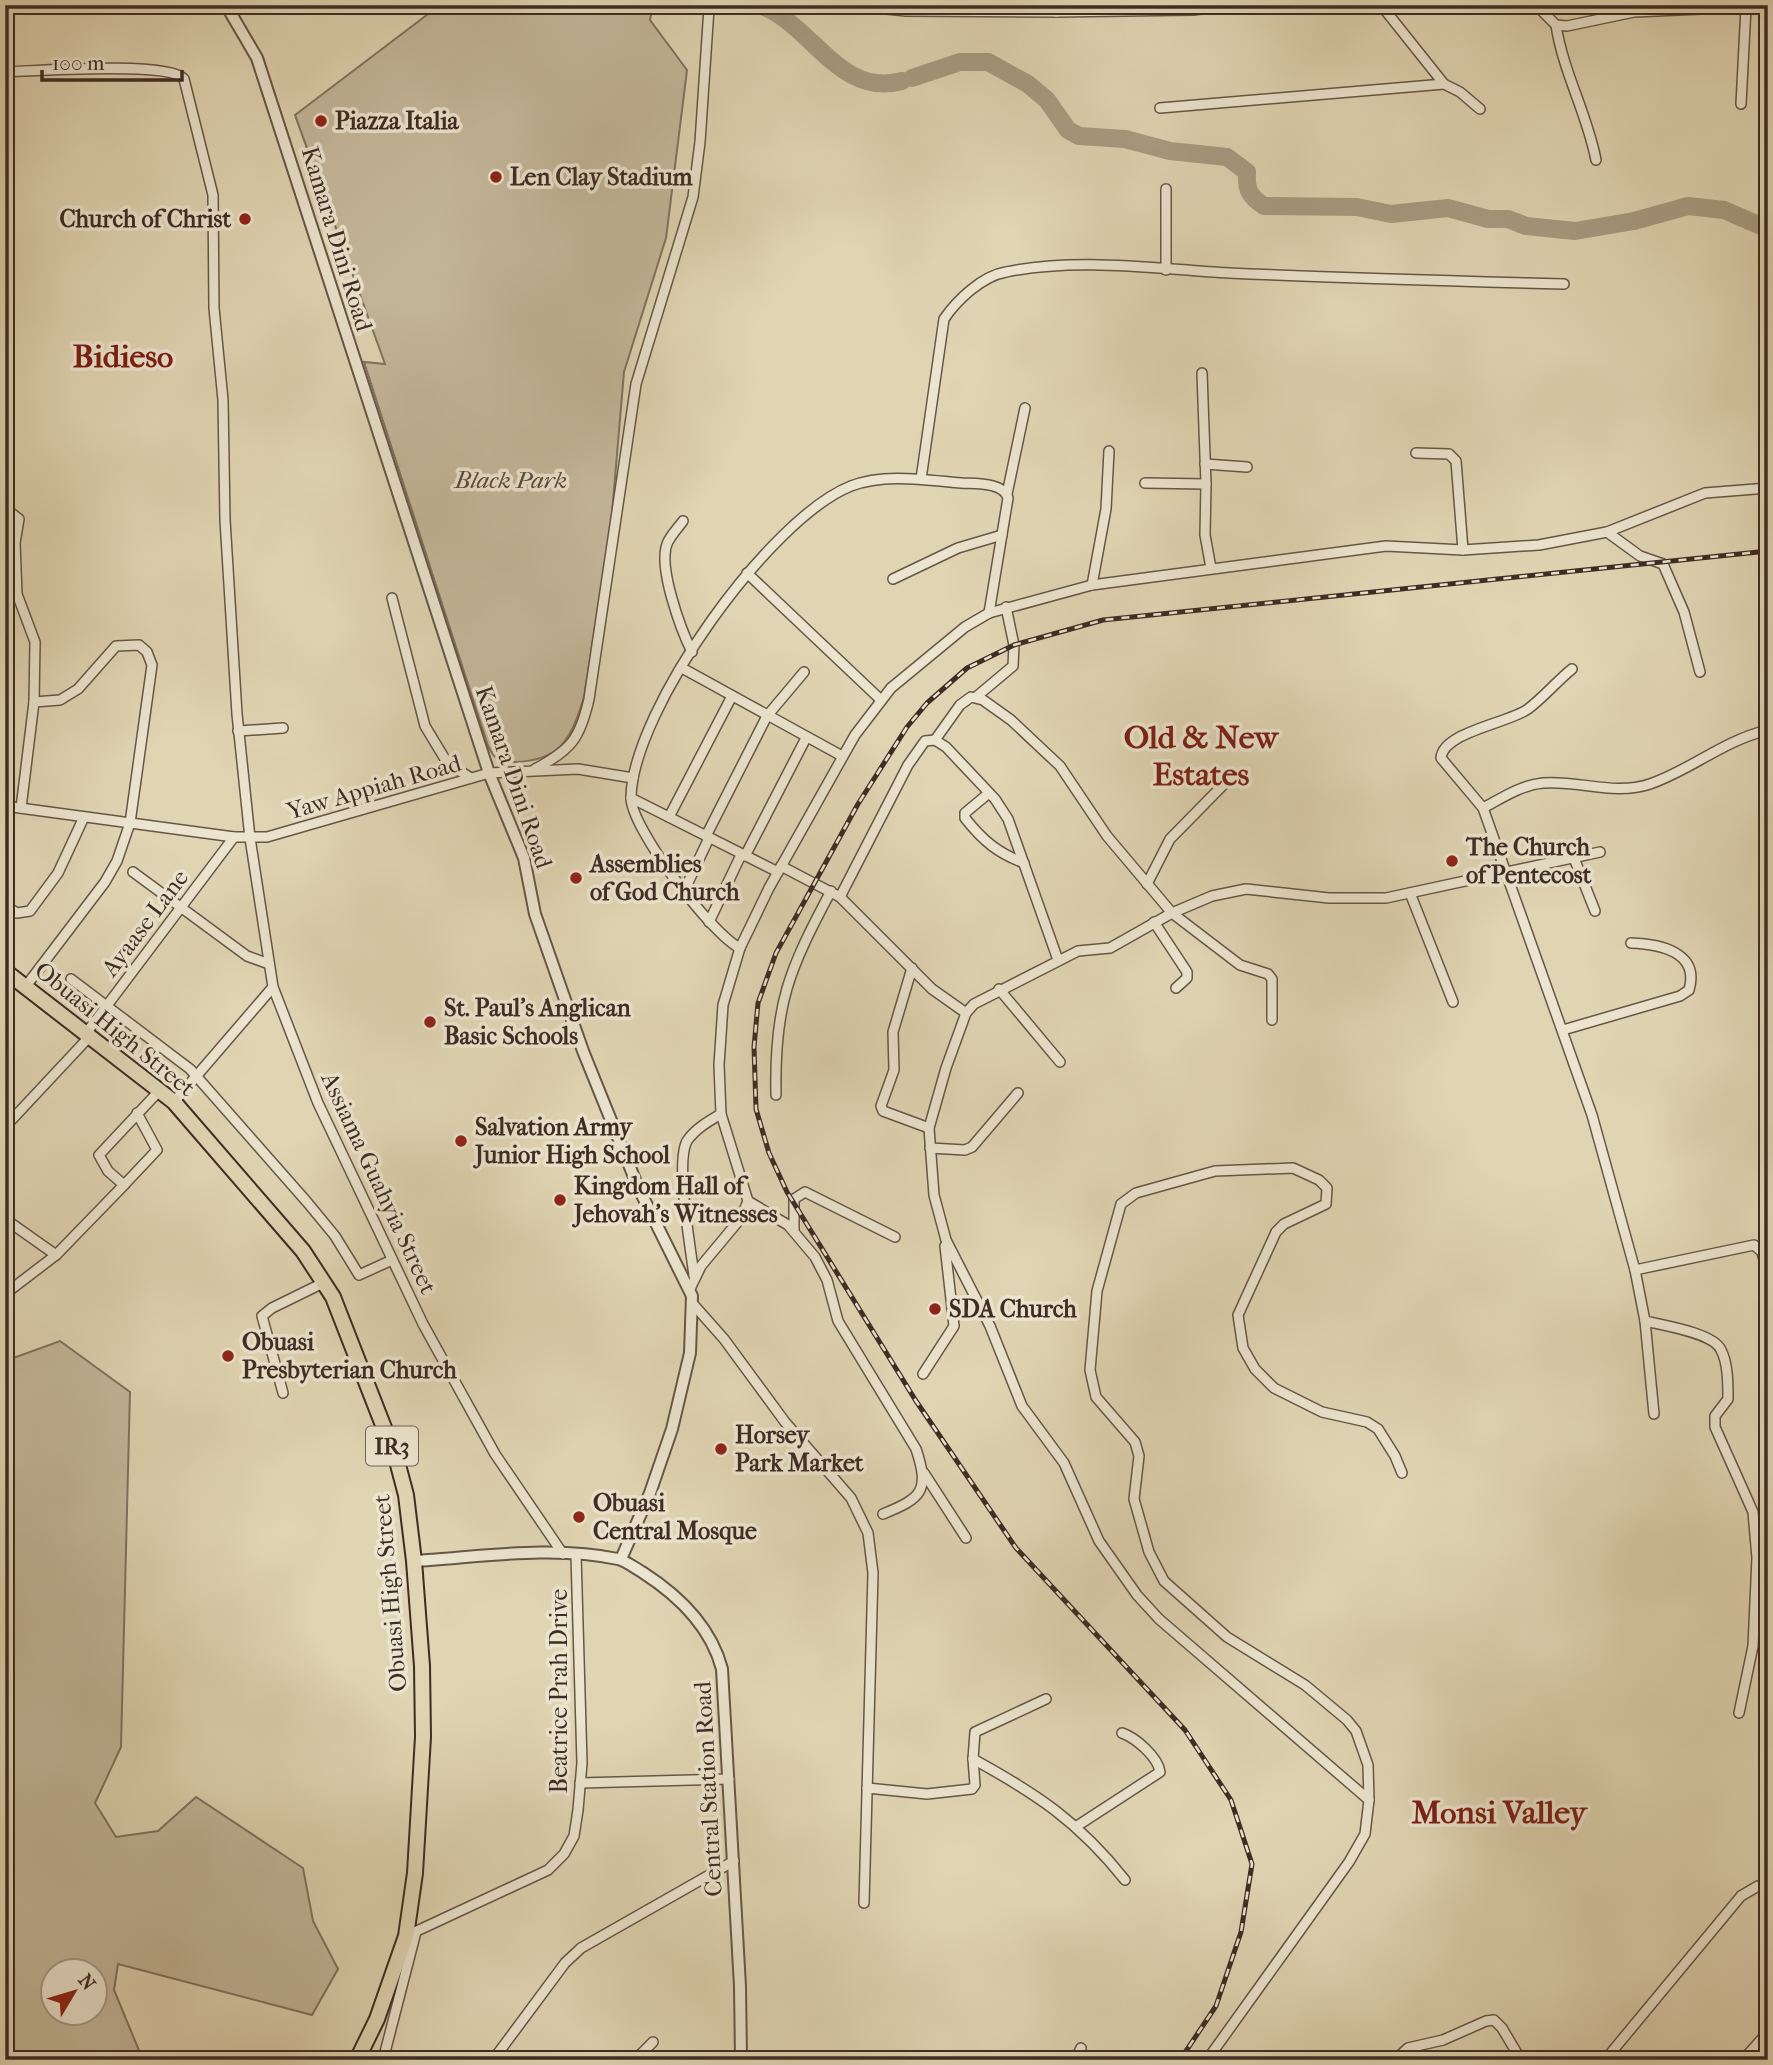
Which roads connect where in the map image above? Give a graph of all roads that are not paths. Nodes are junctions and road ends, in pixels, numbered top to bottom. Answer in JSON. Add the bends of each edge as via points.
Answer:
{"nodes":[{"id":1,"x":226,"y":5,"type":"edge"},
{"id":2,"x":717,"y":5,"type":"edge"},
{"id":3,"x":848,"y":5,"type":"edge"},
{"id":4,"x":1233,"y":5,"type":"edge"},
{"id":5,"x":1381,"y":5,"type":"edge"},
{"id":6,"x":1536,"y":5,"type":"edge"},
{"id":7,"x":1768,"y":6,"type":"edge"},
{"id":8,"x":1746,"y":7,"type":"junction"},
{"id":9,"x":1057,"y":9,"type":"edge"},
{"id":10,"x":1556,"y":25,"type":"junction"},
{"id":11,"x":5,"y":72,"type":"edge"},
{"id":12,"x":1444,"y":84,"type":"junction"},
{"id":13,"x":1741,"y":104,"type":"dead end"},
{"id":14,"x":1160,"y":108,"type":"dead end"},
{"id":15,"x":1480,"y":109,"type":"dead end"},
{"id":16,"x":1596,"y":160,"type":"dead end"},
{"id":17,"x":1166,"y":189,"type":"dead end"},
{"id":18,"x":1166,"y":270,"type":"junction"},
{"id":19,"x":1564,"y":284,"type":"dead end"},
{"id":20,"x":1202,"y":373,"type":"dead end"},
{"id":21,"x":1025,"y":408,"type":"dead end"},
{"id":22,"x":1109,"y":452,"type":"dead end"},
{"id":23,"x":1416,"y":453,"type":"dead end"},
{"id":24,"x":1205,"y":464,"type":"junction"},
{"id":25,"x":1247,"y":467,"type":"dead end"},
{"id":26,"x":921,"y":479,"type":"junction"},
{"id":27,"x":1145,"y":483,"type":"dead end"},
{"id":28,"x":1206,"y":484,"type":"junction"},
{"id":29,"x":1768,"y":488,"type":"edge"},
{"id":30,"x":1007,"y":494,"type":"junction"},
{"id":31,"x":5,"y":508,"type":"edge"},
{"id":32,"x":683,"y":521,"type":"dead end"},
{"id":33,"x":1607,"y":532,"type":"junction"},
{"id":34,"x":1002,"y":535,"type":"junction"},
{"id":35,"x":1463,"y":550,"type":"junction"},
{"id":36,"x":1211,"y":568,"type":"junction"},
{"id":37,"x":747,"y":573,"type":"junction"},
{"id":38,"x":893,"y":579,"type":"dead end"},
{"id":39,"x":1092,"y":585,"type":"junction"},
{"id":40,"x":392,"y":598,"type":"dead end"},
{"id":41,"x":1006,"y":607,"type":"junction"},
{"id":42,"x":989,"y":613,"type":"junction"},
{"id":43,"x":692,"y":652,"type":"junction"},
{"id":44,"x":682,"y":668,"type":"junction"},
{"id":45,"x":1572,"y":668,"type":"dead end"},
{"id":46,"x":804,"y":672,"type":"dead end"},
{"id":47,"x":1700,"y":672,"type":"dead end"},
{"id":48,"x":732,"y":696,"type":"junction"},
{"id":49,"x":976,"y":697,"type":"junction"},
{"id":50,"x":881,"y":700,"type":"junction"},
{"id":51,"x":34,"y":702,"type":"junction"},
{"id":52,"x":767,"y":716,"type":"junction"},
{"id":53,"x":283,"y":728,"type":"dead end"},
{"id":54,"x":1768,"y":730,"type":"edge"},
{"id":55,"x":238,"y":731,"type":"junction"},
{"id":56,"x":806,"y":738,"type":"junction"},
{"id":57,"x":934,"y":740,"type":"junction"},
{"id":58,"x":842,"y":756,"type":"junction"},
{"id":59,"x":535,"y":769,"type":"junction"},
{"id":60,"x":489,"y":773,"type":"junction"},
{"id":61,"x":471,"y":778,"type":"junction"},
{"id":62,"x":633,"y":778,"type":"junction"},
{"id":63,"x":1228,"y":780,"type":"dead end"},
{"id":64,"x":989,"y":793,"type":"junction"},
{"id":65,"x":631,"y":797,"type":"junction"},
{"id":66,"x":5,"y":806,"type":"edge"},
{"id":67,"x":21,"y":808,"type":"junction"},
{"id":68,"x":1483,"y":808,"type":"junction"},
{"id":69,"x":84,"y":817,"type":"junction"},
{"id":70,"x":669,"y":817,"type":"junction"},
{"id":71,"x":131,"y":823,"type":"junction"},
{"id":72,"x":234,"y":837,"type":"junction"},
{"id":73,"x":707,"y":837,"type":"junction"},
{"id":74,"x":250,"y":838,"type":"junction"},
{"id":75,"x":1600,"y":852,"type":"dead end"},
{"id":76,"x":743,"y":855,"type":"junction"},
{"id":77,"x":1574,"y":858,"type":"junction"},
{"id":78,"x":1024,"y":863,"type":"junction"},
{"id":79,"x":779,"y":869,"type":"junction"},
{"id":80,"x":133,"y":872,"type":"dead end"},
{"id":81,"x":1504,"y":873,"type":"junction"},
{"id":82,"x":1147,"y":884,"type":"junction"},
{"id":83,"x":685,"y":889,"type":"junction"},
{"id":84,"x":831,"y":891,"type":"junction"},
{"id":85,"x":1410,"y":893,"type":"junction"},
{"id":86,"x":840,"y":897,"type":"junction"},
{"id":87,"x":5,"y":906,"type":"edge"},
{"id":88,"x":181,"y":907,"type":"junction"},
{"id":89,"x":1595,"y":911,"type":"dead end"},
{"id":90,"x":1172,"y":913,"type":"junction"},
{"id":91,"x":709,"y":922,"type":"junction"},
{"id":92,"x":1154,"y":922,"type":"junction"},
{"id":93,"x":1631,"y":943,"type":"dead end"},
{"id":94,"x":740,"y":948,"type":"junction"},
{"id":95,"x":1058,"y":960,"type":"junction"},
{"id":96,"x":269,"y":964,"type":"junction"},
{"id":97,"x":912,"y":968,"type":"junction"},
{"id":98,"x":5,"y":971,"type":"edge"},
{"id":99,"x":71,"y":979,"type":"dead end"},
{"id":100,"x":26,"y":986,"type":"junction"},
{"id":101,"x":273,"y":987,"type":"junction"},
{"id":102,"x":1176,"y":988,"type":"dead end"},
{"id":103,"x":999,"y":989,"type":"junction"},
{"id":104,"x":1453,"y":1002,"type":"dead end"},
{"id":105,"x":107,"y":1006,"type":"junction"},
{"id":106,"x":966,"y":1013,"type":"junction"},
{"id":107,"x":1272,"y":1020,"type":"dead end"},
{"id":108,"x":1563,"y":1030,"type":"junction"},
{"id":109,"x":89,"y":1034,"type":"junction"},
{"id":110,"x":1060,"y":1062,"type":"dead end"},
{"id":111,"x":197,"y":1076,"type":"junction"},
{"id":112,"x":160,"y":1090,"type":"junction"},
{"id":113,"x":1018,"y":1093,"type":"dead end"},
{"id":114,"x":776,"y":1095,"type":"dead end"},
{"id":115,"x":174,"y":1102,"type":"junction"},
{"id":116,"x":137,"y":1113,"type":"junction"},
{"id":117,"x":721,"y":1114,"type":"junction"},
{"id":118,"x":6,"y":1126,"type":"edge"},
{"id":119,"x":929,"y":1128,"type":"junction"},
{"id":120,"x":930,"y":1148,"type":"junction"},
{"id":121,"x":124,"y":1185,"type":"junction"},
{"id":122,"x":748,"y":1201,"type":"junction"},
{"id":123,"x":5,"y":1219,"type":"edge"},
{"id":124,"x":794,"y":1230,"type":"junction"},
{"id":125,"x":895,"y":1237,"type":"dead end"},
{"id":126,"x":946,"y":1240,"type":"junction"},
{"id":127,"x":56,"y":1255,"type":"junction"},
{"id":128,"x":392,"y":1259,"type":"junction"},
{"id":129,"x":1635,"y":1270,"type":"junction"},
{"id":130,"x":1768,"y":1275,"type":"edge"},
{"id":131,"x":694,"y":1276,"type":"junction"},
{"id":132,"x":325,"y":1282,"type":"junction"},
{"id":133,"x":690,"y":1289,"type":"junction"},
{"id":134,"x":5,"y":1294,"type":"edge"},
{"id":135,"x":693,"y":1304,"type":"junction"},
{"id":136,"x":1645,"y":1321,"type":"junction"},
{"id":137,"x":923,"y":1374,"type":"dead end"},
{"id":138,"x":283,"y":1393,"type":"dead end"},
{"id":139,"x":1654,"y":1414,"type":"dead end"},
{"id":140,"x":924,"y":1473,"type":"junction"},
{"id":141,"x":1402,"y":1473,"type":"dead end"},
{"id":142,"x":883,"y":1514,"type":"dead end"},
{"id":143,"x":966,"y":1538,"type":"dead end"},
{"id":144,"x":563,"y":1554,"type":"junction"},
{"id":145,"x":576,"y":1555,"type":"junction"},
{"id":146,"x":621,"y":1559,"type":"junction"},
{"id":147,"x":414,"y":1561,"type":"junction"},
{"id":148,"x":1046,"y":1699,"type":"dead end"},
{"id":149,"x":1739,"y":1713,"type":"dead end"},
{"id":150,"x":1122,"y":1733,"type":"dead end"},
{"id":151,"x":973,"y":1759,"type":"junction"},
{"id":152,"x":729,"y":1779,"type":"junction"},
{"id":153,"x":580,"y":1783,"type":"junction"},
{"id":154,"x":867,"y":1788,"type":"junction"},
{"id":155,"x":1368,"y":1800,"type":"junction"},
{"id":156,"x":1077,"y":1826,"type":"junction"},
{"id":157,"x":734,"y":1861,"type":"junction"},
{"id":158,"x":1125,"y":1880,"type":"dead end"},
{"id":159,"x":1768,"y":1885,"type":"edge"},
{"id":160,"x":864,"y":1903,"type":"dead end"},
{"id":161,"x":411,"y":1934,"type":"junction"},
{"id":162,"x":1768,"y":2032,"type":"edge"},
{"id":163,"x":653,"y":2042,"type":"dead end"},
{"id":164,"x":1081,"y":2048,"type":"dead end"},
{"id":165,"x":357,"y":2060,"type":"edge"},
{"id":166,"x":383,"y":2060,"type":"edge"},
{"id":167,"x":493,"y":2060,"type":"edge"},
{"id":168,"x":635,"y":2060,"type":"edge"},
{"id":169,"x":741,"y":2060,"type":"edge"},
{"id":170,"x":1075,"y":2060,"type":"edge"},
{"id":171,"x":1207,"y":2060,"type":"edge"},
{"id":172,"x":1395,"y":2060,"type":"edge"},
{"id":173,"x":1521,"y":2060,"type":"edge"},
{"id":174,"x":1605,"y":2060,"type":"edge"},
{"id":175,"x":1743,"y":2060,"type":"edge"}],
"edges":[{"from":1,"to":60,"type":"street","name":"Kamara Dini Road","via":[[257,58]]},
{"from":2,"to":59,"type":"street","via":[[709,8],[693,197],[634,395],[589,699],[575,741]]},
{"from":3,"to":9,"type":"street","via":[[906,11]]},
{"from":4,"to":9,"type":"street","via":[[1193,10]]},
{"from":5,"to":12,"type":"street"},
{"from":6,"to":10,"type":"street"},
{"from":7,"to":8,"type":"street"},
{"from":8,"to":10,"type":"street","via":[[1634,12]]},
{"from":8,"to":13,"type":"street"},
{"from":10,"to":16,"type":"street","via":[[1560,51],[1589,124]]},
{"from":11,"to":55,"type":"street","name":"Assiama Guahyia Street","via":[[172,71],[186,84],[213,195],[214,307],[223,400]]},
{"from":12,"to":14,"type":"street"},
{"from":12,"to":15,"type":"street"},
{"from":17,"to":18,"type":"street"},
{"from":18,"to":19,"type":"street"},
{"from":18,"to":26,"type":"street","via":[[1083,266],[1003,272],[985,280],[953,306],[944,319]]},
{"from":20,"to":24,"type":"street"},
{"from":21,"to":30,"type":"street"},
{"from":22,"to":39,"type":"street","via":[[1106,509]]},
{"from":23,"to":35,"type":"street","via":[[1450,454],[1455,461]]},
{"from":24,"to":25,"type":"street"},
{"from":24,"to":28,"type":"street"},
{"from":26,"to":30,"type":"street","via":[[992,486]]},
{"from":26,"to":37,"type":"street","via":[[868,481],[834,494],[794,525]]},
{"from":27,"to":28,"type":"street"},
{"from":28,"to":36,"type":"street","via":[[1205,535]]},
{"from":29,"to":33,"type":"street","via":[[1705,493]]},
{"from":30,"to":34,"type":"street"},
{"from":31,"to":51,"type":"street","via":[[19,519],[17,594],[35,642]]},
{"from":32,"to":43,"type":"street","via":[[667,545],[666,559],[682,633]]},
{"from":33,"to":35,"type":"street","via":[[1539,545]]},
{"from":33,"to":47,"type":"street","via":[[1640,556],[1663,564],[1684,612]]},
{"from":34,"to":38,"type":"street","via":[[958,548]]},
{"from":34,"to":42,"type":"street"},
{"from":35,"to":36,"type":"street","via":[[1386,546]]},
{"from":36,"to":39,"type":"street"},
{"from":37,"to":43,"type":"street"},
{"from":37,"to":50,"type":"street"},
{"from":39,"to":41,"type":"street"},
{"from":40,"to":61,"type":"street","via":[[425,726],[448,764]]},
{"from":41,"to":42,"type":"street"},
{"from":41,"to":49,"type":"street","via":[[1013,666]]},
{"from":42,"to":50,"type":"street","via":[[935,649]]},
{"from":43,"to":44,"type":"street"},
{"from":44,"to":48,"type":"street"},
{"from":44,"to":62,"type":"street","via":[[647,734]]},
{"from":45,"to":68,"type":"street","via":[[1527,710],[1470,732],[1442,751],[1441,758]]},
{"from":46,"to":52,"type":"street"},
{"from":48,"to":52,"type":"street"},
{"from":48,"to":70,"type":"street"},
{"from":49,"to":57,"type":"street","via":[[960,705]]},
{"from":49,"to":82,"type":"street","via":[[1028,733],[1060,765],[1107,836]]},
{"from":50,"to":58,"type":"street"},
{"from":51,"to":67,"type":"street"},
{"from":51,"to":71,"type":"street","via":[[60,700],[78,689],[116,646],[139,645],[147,652],[152,665]]},
{"from":52,"to":56,"type":"street"},
{"from":52,"to":73,"type":"street"},
{"from":53,"to":55,"type":"street"},
{"from":54,"to":68,"type":"street","via":[[1739,737],[1650,784],[1609,790],[1544,783],[1525,787]]},
{"from":55,"to":74,"type":"street","name":"Assiama Guahyia Street"},
{"from":56,"to":58,"type":"street"},
{"from":56,"to":76,"type":"street"},
{"from":57,"to":64,"type":"street"},
{"from":57,"to":86,"type":"street","via":[[925,741],[908,765]]},
{"from":58,"to":79,"type":"street"},
{"from":59,"to":60,"type":"street","name":"Yaw Appiah Road"},
{"from":59,"to":62,"type":"street","name":"Yaw Appiah Road","via":[[578,769]]},
{"from":60,"to":61,"type":"street","name":"Yaw Appiah Road"},
{"from":60,"to":133,"type":"street","name":"Kamara Dini Road","via":[[524,858],[535,914],[611,1124]]},
{"from":61,"to":74,"type":"street","name":"Yaw Appiah Road","via":[[293,831]]},
{"from":62,"to":65,"type":"street"},
{"from":63,"to":82,"type":"street","via":[[1170,839]]},
{"from":64,"to":78,"type":"street","via":[[1008,819]]},
{"from":64,"to":78,"type":"street","via":[[965,818],[999,853]]},
{"from":65,"to":70,"type":"street"},
{"from":65,"to":83,"type":"street","via":[[638,823]]},
{"from":66,"to":67,"type":"street","name":"Yaw Appiah Road"},
{"from":67,"to":69,"type":"street","name":"Yaw Appiah Road"},
{"from":68,"to":81,"type":"street"},
{"from":69,"to":71,"type":"street","name":"Yaw Appiah Road"},
{"from":69,"to":87,"type":"street","via":[[58,873],[30,911],[17,913]]},
{"from":70,"to":73,"type":"street"},
{"from":71,"to":72,"type":"street","name":"Yaw Appiah Road"},
{"from":71,"to":100,"type":"street","via":[[105,881]]},
{"from":72,"to":74,"type":"street","name":"Yaw Appiah Road"},
{"from":72,"to":88,"type":"street","name":"Ayaase Lane"},
{"from":73,"to":76,"type":"street"},
{"from":73,"to":83,"type":"street"},
{"from":74,"to":96,"type":"street","name":"Assiama Guahyia Street"},
{"from":75,"to":77,"type":"street"},
{"from":76,"to":79,"type":"street"},
{"from":76,"to":91,"type":"street"},
{"from":77,"to":81,"type":"street"},
{"from":77,"to":89,"type":"street"},
{"from":78,"to":95,"type":"street"},
{"from":79,"to":84,"type":"street"},
{"from":79,"to":94,"type":"street"},
{"from":80,"to":88,"type":"street"},
{"from":81,"to":85,"type":"street"},
{"from":81,"to":108,"type":"street"},
{"from":82,"to":90,"type":"street"},
{"from":83,"to":91,"type":"street"},
{"from":84,"to":86,"type":"street"},
{"from":84,"to":114,"type":"street","via":[[794,961],[785,989],[775,1045]]},
{"from":85,"to":90,"type":"street","via":[[1362,899],[1246,889],[1212,896]]},
{"from":85,"to":104,"type":"street"},
{"from":86,"to":97,"type":"street"},
{"from":88,"to":96,"type":"street","via":[[247,956]]},
{"from":88,"to":105,"type":"street","name":"Ayaase Lane"},
{"from":90,"to":92,"type":"street"},
{"from":90,"to":107,"type":"street","via":[[1240,965],[1268,974],[1272,979]]},
{"from":91,"to":94,"type":"street","via":[[725,940]]},
{"from":92,"to":95,"type":"street","via":[[1110,948],[1084,949]]},
{"from":92,"to":102,"type":"street","via":[[1187,972]]},
{"from":93,"to":108,"type":"street","via":[[1658,944],[1681,954],[1691,982],[1689,990]]},
{"from":94,"to":117,"type":"street","via":[[723,1005]]},
{"from":95,"to":103,"type":"street"},
{"from":96,"to":101,"type":"street","name":"Assiama Guahyia Street"},
{"from":97,"to":106,"type":"street"},
{"from":97,"to":119,"type":"street","via":[[893,1032],[894,1070],[881,1107]]},
{"from":98,"to":100,"type":"main road","name":"Obuasi High Street","number":"IR3"},
{"from":99,"to":105,"type":"street"},
{"from":100,"to":109,"type":"main road","name":"Obuasi High Street","number":"IR3"},
{"from":101,"to":111,"type":"street"},
{"from":101,"to":128,"type":"street","name":"Assiama Guahyia Street","via":[[318,1103]]},
{"from":103,"to":106,"type":"street"},
{"from":103,"to":110,"type":"street"},
{"from":105,"to":109,"type":"street","name":"Ayaase Lane"},
{"from":105,"to":111,"type":"street"},
{"from":106,"to":119,"type":"street"},
{"from":108,"to":129,"type":"street"},
{"from":109,"to":112,"type":"main road","name":"Obuasi High Street","number":"IR3"},
{"from":109,"to":118,"type":"street","name":"Ayaase Lane"},
{"from":111,"to":115,"type":"street"},
{"from":111,"to":128,"type":"street","via":[[328,1228],[359,1275]]},
{"from":112,"to":115,"type":"main road","name":"Obuasi High Street","number":"IR3"},
{"from":112,"to":116,"type":"street"},
{"from":113,"to":120,"type":"street","via":[[972,1147]]},
{"from":115,"to":132,"type":"main road","name":"Obuasi High Street","number":"IR3"},
{"from":116,"to":121,"type":"street","via":[[156,1150]]},
{"from":116,"to":121,"type":"street","via":[[99,1155],[100,1162]]},
{"from":117,"to":122,"type":"street"},
{"from":117,"to":131,"type":"street","via":[[697,1130],[684,1149]]},
{"from":119,"to":120,"type":"street"},
{"from":120,"to":126,"type":"street","via":[[934,1195]]},
{"from":121,"to":127,"type":"street"},
{"from":122,"to":124,"type":"street"},
{"from":122,"to":131,"type":"street","via":[[741,1218]]},
{"from":123,"to":127,"type":"street"},
{"from":124,"to":125,"type":"street","via":[[794,1199],[805,1192]]},
{"from":124,"to":140,"type":"street","via":[[822,1268],[838,1321],[910,1436]]},
{"from":126,"to":137,"type":"street","via":[[954,1326]]},
{"from":126,"to":155,"type":"street","via":[[990,1326],[1022,1406],[1064,1463],[1086,1517],[1137,1595],[1204,1660]]},
{"from":127,"to":134,"type":"street"},
{"from":128,"to":144,"type":"street","name":"Assiama Guahyia Street","via":[[457,1390],[512,1482]]},
{"from":129,"to":130,"type":"street","via":[[1754,1245],[1762,1252]]},
{"from":129,"to":136,"type":"street"},
{"from":131,"to":133,"type":"street"},
{"from":132,"to":138,"type":"street","via":[[262,1316]]},
{"from":132,"to":147,"type":"main road","name":"Obuasi High Street","number":"IR3","via":[[397,1461]]},
{"from":133,"to":135,"type":"street","name":"Kamara Dini Road"},
{"from":135,"to":146,"type":"street","name":"Kamara Dini Road","via":[[690,1353],[672,1429]]},
{"from":135,"to":154,"type":"street","via":[[851,1498],[868,1532],[873,1573]]},
{"from":136,"to":139,"type":"street"},
{"from":136,"to":149,"type":"street","via":[[1680,1328],[1714,1342],[1722,1351],[1728,1399],[1715,1416],[1715,1427],[1753,1512],[1757,1558],[1753,1646]]},
{"from":140,"to":142,"type":"street","via":[[916,1499]]},
{"from":140,"to":143,"type":"street"},
{"from":141,"to":155,"type":"street","via":[[1378,1429],[1367,1422],[1322,1412],[1274,1388],[1243,1348],[1238,1315],[1268,1246],[1284,1224],[1325,1204],[1327,1188],[1319,1180],[1293,1168],[1214,1171],[1173,1180],[1127,1198],[1117,1212],[1097,1291],[1090,1378],[1097,1397],[1138,1450],[1134,1499],[1149,1552],[1172,1591],[1227,1637],[1305,1685],[1347,1720],[1356,1731],[1368,1765]]},
{"from":144,"to":145,"type":"street"},
{"from":144,"to":147,"type":"street"},
{"from":145,"to":146,"type":"street"},
{"from":145,"to":153,"type":"street","name":"Beatrice Prah Drive"},
{"from":146,"to":152,"type":"street","name":"Central Station Road","via":[[680,1601],[717,1649]]},
{"from":147,"to":161,"type":"main road","name":"Obuasi High Street","number":"IR3","via":[[423,1737]]},
{"from":148,"to":151,"type":"street","via":[[975,1732]]},
{"from":150,"to":156,"type":"street","via":[[1135,1739],[1160,1772]]},
{"from":151,"to":154,"type":"street","via":[[972,1789],[927,1794]]},
{"from":151,"to":156,"type":"street"},
{"from":152,"to":153,"type":"street"},
{"from":152,"to":157,"type":"street","name":"Central Station Road"},
{"from":153,"to":161,"type":"street","name":"Beatrice Prah Drive","via":[[574,1836],[548,1870]]},
{"from":154,"to":160,"type":"street"},
{"from":155,"to":171,"type":"street","via":[[1365,1834],[1349,1862]]},
{"from":156,"to":158,"type":"street"},
{"from":157,"to":167,"type":"street","via":[[581,1948]]},
{"from":157,"to":169,"type":"street","name":"Central Station Road"},
{"from":159,"to":174,"type":"street","via":[[1741,1896]]},
{"from":161,"to":165,"type":"main road","name":"Obuasi High Street","number":"IR3"},
{"from":161,"to":166,"type":"street"},
{"from":162,"to":175,"type":"street"},
{"from":163,"to":168,"type":"street"},
{"from":164,"to":170,"type":"street"},
{"from":172,"to":173,"type":"street","via":[[1408,2048],[1494,2020]]}]}
